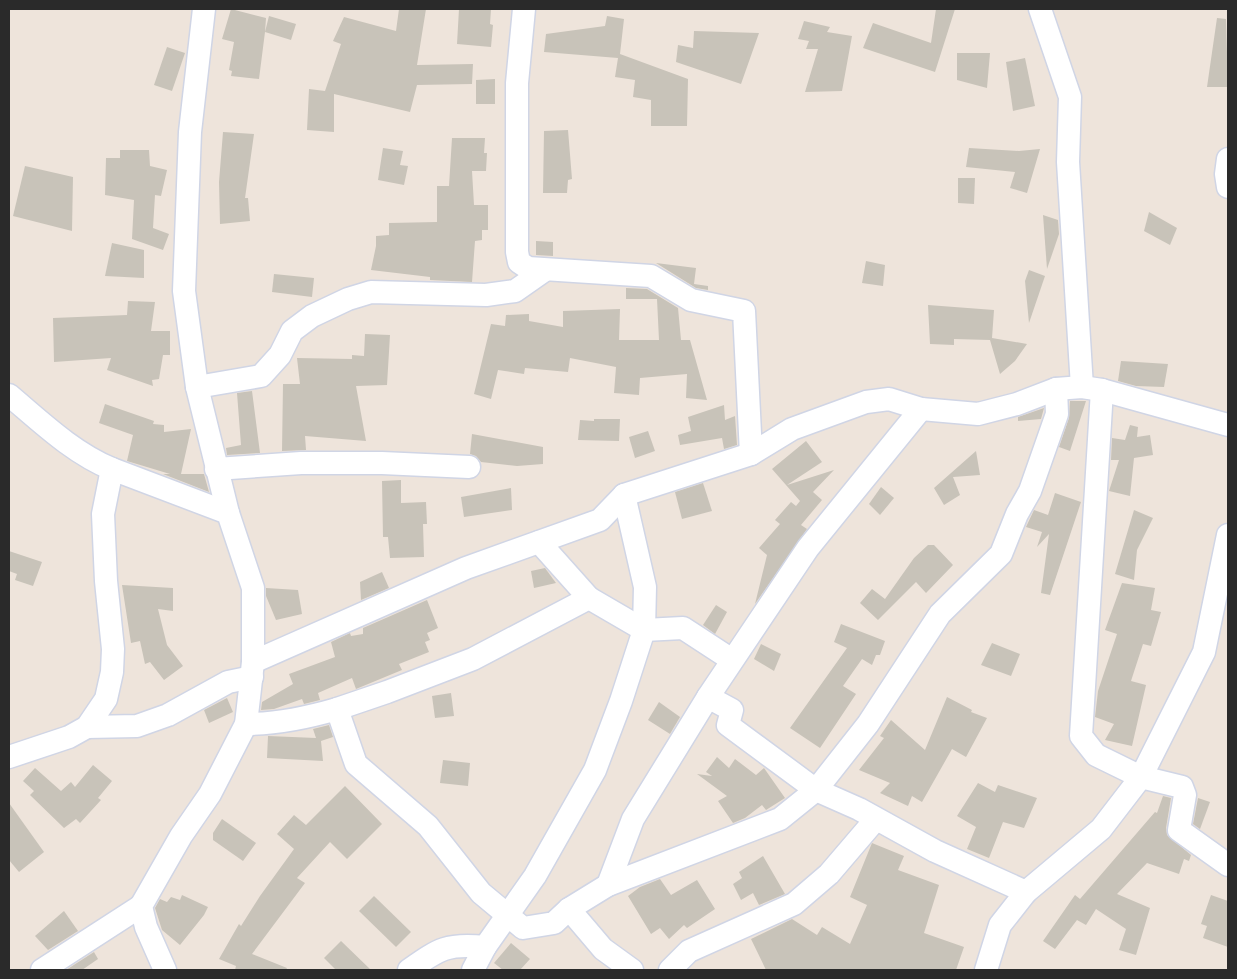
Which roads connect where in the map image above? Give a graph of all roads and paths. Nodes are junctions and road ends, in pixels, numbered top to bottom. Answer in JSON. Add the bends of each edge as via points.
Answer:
{"nodes":[{"id":1,"x":204,"y":9,"type":"edge"},
{"id":2,"x":524,"y":9,"type":"edge"},
{"id":3,"x":1040,"y":9,"type":"edge"},
{"id":4,"x":1228,"y":159,"type":"edge"},
{"id":5,"x":1228,"y":187,"type":"edge"},
{"id":6,"x":545,"y":270,"type":"junction"},
{"id":7,"x":197,"y":387,"type":"junction"},
{"id":8,"x":1092,"y":388,"type":"junction"},
{"id":9,"x":1056,"y":389,"type":"junction"},
{"id":10,"x":9,"y":395,"type":"edge"},
{"id":11,"x":921,"y":409,"type":"junction"},
{"id":12,"x":1228,"y":425,"type":"edge"},
{"id":13,"x":751,"y":454,"type":"junction"},
{"id":14,"x":469,"y":468,"type":"dead end"},
{"id":15,"x":112,"y":469,"type":"junction"},
{"id":16,"x":216,"y":469,"type":"junction"},
{"id":17,"x":624,"y":495,"type":"junction"},
{"id":18,"x":228,"y":513,"type":"junction"},
{"id":19,"x":1228,"y":535,"type":"edge"},
{"id":20,"x":539,"y":542,"type":"junction"},
{"id":21,"x":589,"y":598,"type":"junction"},
{"id":22,"x":644,"y":630,"type":"junction"},
{"id":23,"x":732,"y":660,"type":"junction"},
{"id":24,"x":253,"y":670,"type":"junction"},
{"id":25,"x":708,"y":697,"type":"junction"},
{"id":26,"x":336,"y":709,"type":"junction"},
{"id":27,"x":246,"y":724,"type":"junction"},
{"id":28,"x":87,"y":727,"type":"junction"},
{"id":29,"x":9,"y":757,"type":"edge"},
{"id":30,"x":1141,"y":777,"type":"junction"},
{"id":31,"x":816,"y":790,"type":"junction"},
{"id":32,"x":876,"y":819,"type":"junction"},
{"id":33,"x":1228,"y":865,"type":"edge"},
{"id":34,"x":608,"y":885,"type":"junction"},
{"id":35,"x":1026,"y":892,"type":"junction"},
{"id":36,"x":141,"y":906,"type":"junction"},
{"id":37,"x":569,"y":908,"type":"junction"},
{"id":38,"x":506,"y":915,"type":"junction"},
{"id":39,"x":485,"y":947,"type":"junction"},
{"id":40,"x":42,"y":970,"type":"edge"},
{"id":41,"x":164,"y":970,"type":"edge"},
{"id":42,"x":409,"y":970,"type":"edge"},
{"id":43,"x":473,"y":970,"type":"edge"},
{"id":44,"x":632,"y":970,"type":"edge"},
{"id":45,"x":670,"y":970,"type":"edge"},
{"id":46,"x":986,"y":970,"type":"edge"}],
"edges":[{"from":1,"to":7,"type":"street","via":[[190,132],[184,291]]},
{"from":2,"to":6,"type":"street","via":[[517,83],[517,252],[523,266]]},
{"from":3,"to":8,"type":"street","via":[[1070,97],[1068,162]]},
{"from":4,"to":5,"type":"street"},
{"from":6,"to":7,"type":"street","via":[[515,291],[486,295],[371,292],[348,299],[312,316],[292,331],[280,355],[261,376]]},
{"from":6,"to":13,"type":"street","via":[[651,276],[691,300],[744,312]]},
{"from":7,"to":16,"type":"street"},
{"from":8,"to":9,"type":"street"},
{"from":8,"to":12,"type":"street"},
{"from":8,"to":30,"type":"street","via":[[1081,736],[1096,755]]},
{"from":9,"to":11,"type":"street","via":[[978,414]]},
{"from":9,"to":31,"type":"street","via":[[1057,414],[1030,491],[1001,554],[940,614],[868,724]]},
{"from":10,"to":15,"type":"street","via":[[64,442]]},
{"from":11,"to":13,"type":"street","via":[[889,399],[866,402],[792,429]]},
{"from":11,"to":23,"type":"street","via":[[808,548]]},
{"from":13,"to":17,"type":"street"},
{"from":14,"to":16,"type":"street","via":[[301,463]]},
{"from":15,"to":18,"type":"street"},
{"from":15,"to":28,"type":"street","via":[[103,514],[112,672],[106,699]]},
{"from":16,"to":18,"type":"street"},
{"from":17,"to":20,"type":"street","via":[[600,520]]},
{"from":17,"to":22,"type":"street","via":[[645,587]]},
{"from":18,"to":24,"type":"street","via":[[253,588]]},
{"from":19,"to":30,"type":"street","via":[[1204,652]]},
{"from":20,"to":21,"type":"street"},
{"from":20,"to":24,"type":"street","via":[[466,568]]},
{"from":21,"to":22,"type":"street"},
{"from":21,"to":26,"type":"street","via":[[472,659]]},
{"from":22,"to":23,"type":"street","via":[[683,628]]},
{"from":22,"to":38,"type":"street","via":[[595,770],[535,876]]},
{"from":23,"to":25,"type":"street"},
{"from":24,"to":27,"type":"street"},
{"from":24,"to":28,"type":"street","via":[[168,714],[137,726]]},
{"from":25,"to":31,"type":"street","via":[[732,710],[728,725]]},
{"from":25,"to":34,"type":"street","via":[[633,819]]},
{"from":26,"to":27,"type":"street","via":[[289,721]]},
{"from":26,"to":38,"type":"street","via":[[356,764],[428,826],[481,893]]},
{"from":27,"to":36,"type":"street","via":[[210,794],[181,836]]},
{"from":28,"to":29,"type":"street","via":[[69,737]]},
{"from":30,"to":33,"type":"street","via":[[1182,786],[1185,795],[1179,830]]},
{"from":30,"to":35,"type":"street","via":[[1101,828]]},
{"from":31,"to":32,"type":"street"},
{"from":31,"to":34,"type":"street","via":[[780,819]]},
{"from":32,"to":35,"type":"street","via":[[935,851]]},
{"from":32,"to":45,"type":"street","via":[[828,874],[794,904],[689,951]]},
{"from":34,"to":37,"type":"street"},
{"from":35,"to":46,"type":"street","via":[[1000,925]]},
{"from":36,"to":40,"type":"street"},
{"from":36,"to":41,"type":"street"},
{"from":37,"to":38,"type":"street","via":[[554,923],[523,928]]},
{"from":37,"to":44,"type":"street","via":[[603,949]]},
{"from":38,"to":39,"type":"street"},
{"from":39,"to":42,"type":"street","via":[[440,948]]},
{"from":39,"to":43,"type":"street"}]}
